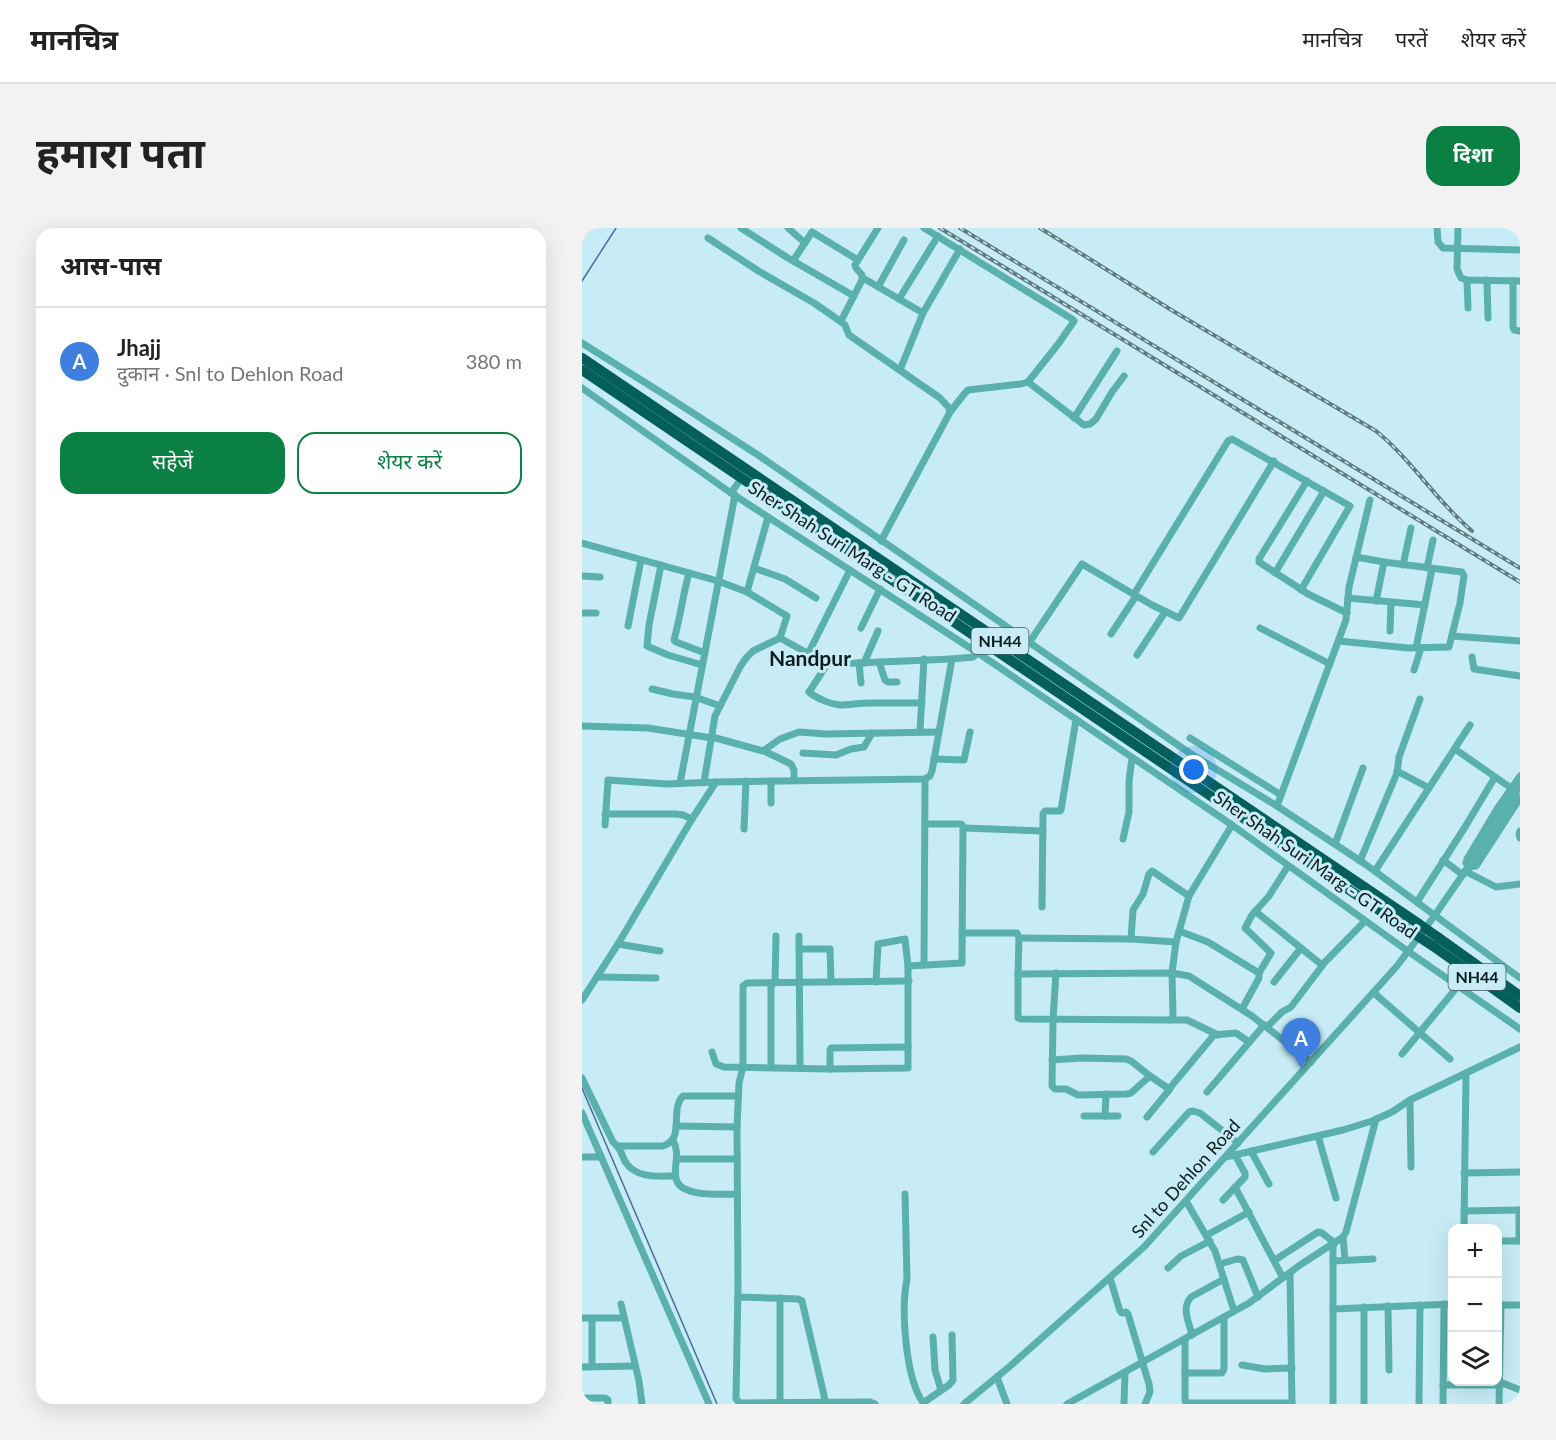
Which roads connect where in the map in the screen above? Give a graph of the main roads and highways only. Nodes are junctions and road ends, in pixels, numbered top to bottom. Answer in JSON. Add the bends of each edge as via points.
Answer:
{"nodes":[{"id":1,"x":582,"y":358,"type":"edge"},
{"id":2,"x":582,"y":370,"type":"edge"},
{"id":3,"x":1416,"y":928,"type":"junction"},
{"id":4,"x":1436,"y":942,"type":"junction"},
{"id":5,"x":1520,"y":996,"type":"edge"},
{"id":6,"x":1520,"y":1008,"type":"edge"}],
"edges":[{"from":1,"to":3,"type":"highway","name":"Sher Shah Suri Marg - GT Road","number":"NH44"},
{"from":2,"to":3,"type":"highway","name":"Sher Shah Suri Marg - GT Road","number":"NH44"},
{"from":3,"to":4,"type":"highway","name":"Sher Shah Suri Marg - GT Road","number":"NH44","bridge":true},
{"from":4,"to":5,"type":"highway","name":"Sher Shah Suri Marg - GT Road","number":"NH44"},
{"from":4,"to":6,"type":"highway","name":"Sher Shah Suri Marg - GT Road","number":"NH44"}]}
